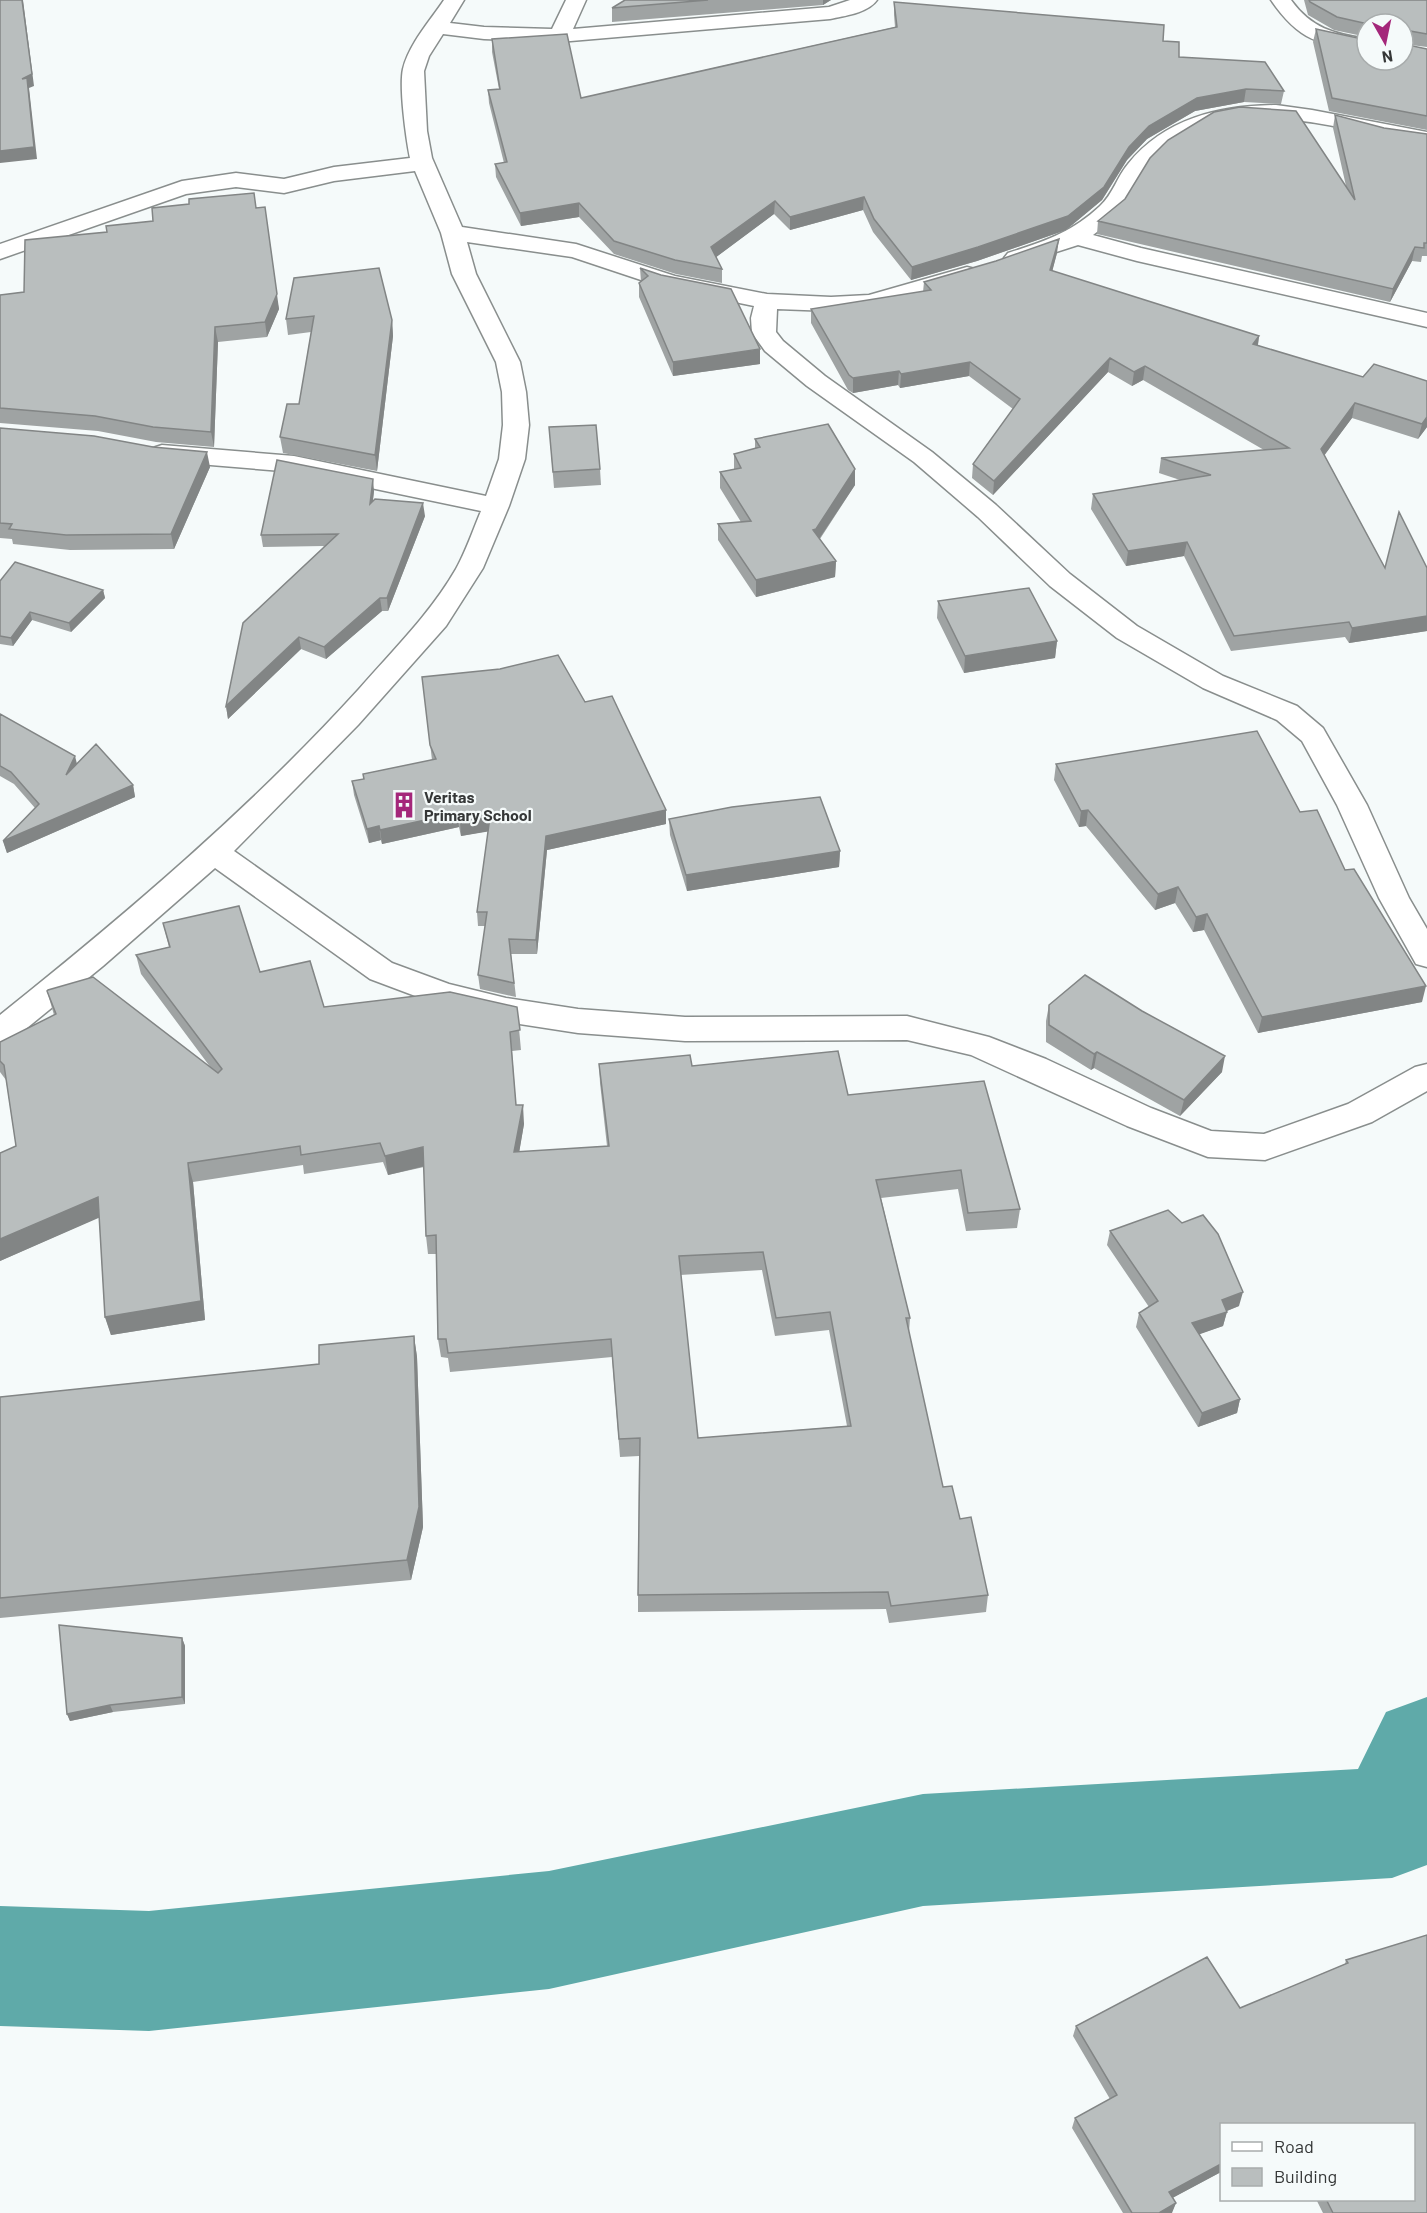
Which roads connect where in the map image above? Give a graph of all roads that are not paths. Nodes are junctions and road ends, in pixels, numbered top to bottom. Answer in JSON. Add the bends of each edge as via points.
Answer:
{"nodes":[{"id":1,"x":454,"y":0,"type":"edge"},
{"id":2,"x":576,"y":0,"type":"edge"},
{"id":3,"x":867,"y":0,"type":"edge"},
{"id":4,"x":1281,"y":0,"type":"edge"},
{"id":5,"x":436,"y":27,"type":"junction"},
{"id":6,"x":559,"y":36,"type":"junction"},
{"id":7,"x":1355,"y":43,"type":"edge"},
{"id":8,"x":1427,"y":139,"type":"edge"},
{"id":9,"x":423,"y":163,"type":"junction"},
{"id":10,"x":453,"y":232,"type":"junction"},
{"id":11,"x":1075,"y":237,"type":"junction"},
{"id":12,"x":0,"y":252,"type":"edge"},
{"id":13,"x":767,"y":301,"type":"junction"},
{"id":14,"x":1427,"y":321,"type":"edge"},
{"id":15,"x":133,"y":448,"type":"edge"},
{"id":16,"x":496,"y":506,"type":"junction"},
{"id":17,"x":214,"y":852,"type":"junction"},
{"id":18,"x":1427,"y":956,"type":"edge"},
{"id":19,"x":0,"y":1033,"type":"edge"},
{"id":20,"x":1427,"y":1076,"type":"edge"}],
"edges":[{"from":1,"to":5,"type":"street"},
{"from":2,"to":6,"type":"street"},
{"from":3,"to":6,"type":"street","via":[[830,14]]},
{"from":4,"to":7,"type":"street","via":[[1304,29]]},
{"from":5,"to":6,"type":"street"},
{"from":5,"to":9,"type":"street","via":[[413,71],[416,131]]},
{"from":8,"to":11,"type":"street","via":[[1267,111],[1238,111],[1203,118],[1157,146],[1137,166],[1113,206]]},
{"from":9,"to":10,"type":"street"},
{"from":9,"to":12,"type":"street","via":[[334,174],[284,186],[236,180],[182,188]]},
{"from":10,"to":13,"type":"street","via":[[576,250],[670,282]]},
{"from":10,"to":16,"type":"street","via":[[464,274],[508,362],[514,392],[512,459]]},
{"from":11,"to":13,"type":"street","via":[[870,302]]},
{"from":11,"to":14,"type":"street"},
{"from":13,"to":18,"type":"street","via":[[764,333],[774,346],[923,457],[1060,580],[1127,632],[1213,682],[1287,713],[1312,735],[1352,805],[1394,898]]},
{"from":15,"to":16,"type":"street","via":[[294,464]]},
{"from":16,"to":17,"type":"street","via":[[470,568],[436,620],[348,718]]},
{"from":17,"to":19,"type":"street"},
{"from":17,"to":20,"type":"street","via":[[381,971],[442,994],[506,1010],[602,1023],[685,1029],[907,1028],[978,1045],[1208,1144],[1265,1147],[1360,1113]]}]}
